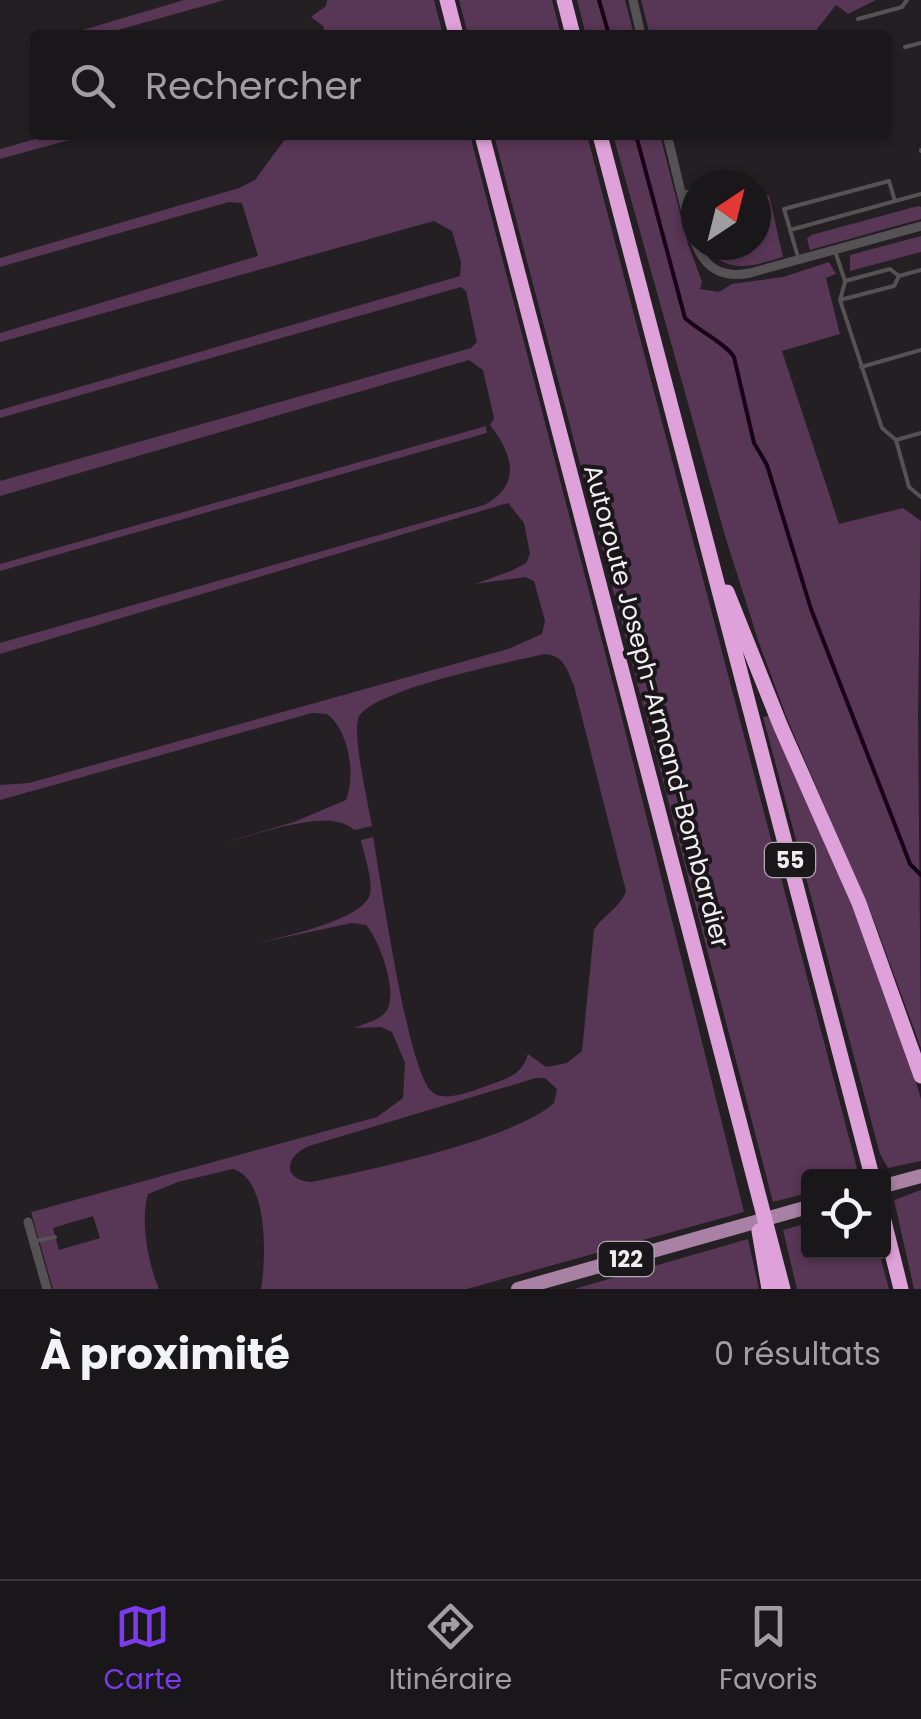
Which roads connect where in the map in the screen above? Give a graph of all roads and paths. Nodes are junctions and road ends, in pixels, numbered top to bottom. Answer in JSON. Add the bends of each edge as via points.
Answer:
{"nodes":[{"id":1,"x":447,"y":0,"type":"edge"},
{"id":2,"x":564,"y":0,"type":"edge"},
{"id":3,"x":632,"y":0,"type":"edge"},
{"id":4,"x":907,"y":0,"type":"edge"},
{"id":5,"x":858,"y":19,"type":"dead end"},
{"id":6,"x":455,"y":30,"type":"edge"},
{"id":7,"x":572,"y":30,"type":"edge"},
{"id":8,"x":641,"y":30,"type":"edge"},
{"id":9,"x":921,"y":43,"type":"edge"},
{"id":10,"x":906,"y":48,"type":"dead end"},
{"id":11,"x":483,"y":140,"type":"edge"},
{"id":12,"x":601,"y":140,"type":"edge"},
{"id":13,"x":668,"y":140,"type":"edge"},
{"id":14,"x":681,"y":189,"type":"edge"},
{"id":15,"x":921,"y":194,"type":"edge"},
{"id":16,"x":895,"y":201,"type":"junction"},
{"id":17,"x":921,"y":226,"type":"edge"},
{"id":18,"x":790,"y":230,"type":"junction"},
{"id":19,"x":835,"y":250,"type":"junction"},
{"id":20,"x":705,"y":260,"type":"edge"},
{"id":21,"x":799,"y":260,"type":"junction"},
{"id":22,"x":921,"y":270,"type":"edge"},
{"id":23,"x":899,"y":276,"type":"junction"},
{"id":24,"x":845,"y":282,"type":"junction"},
{"id":25,"x":840,"y":300,"type":"junction"},
{"id":26,"x":921,"y":350,"type":"edge"},
{"id":27,"x":861,"y":367,"type":"junction"},
{"id":28,"x":921,"y":433,"type":"edge"},
{"id":29,"x":896,"y":440,"type":"junction"},
{"id":30,"x":921,"y":497,"type":"edge"},
{"id":31,"x":707,"y":544,"type":"junction"},
{"id":32,"x":921,"y":1076,"type":"edge"},
{"id":33,"x":741,"y":1128,"type":"junction"},
{"id":34,"x":870,"y":1169,"type":"edge"},
{"id":35,"x":921,"y":1176,"type":"edge"},
{"id":36,"x":891,"y":1184,"type":"edge"},
{"id":37,"x":801,"y":1210,"type":"edge"},
{"id":38,"x":28,"y":1222,"type":"dead end"},
{"id":39,"x":55,"y":1236,"type":"dead end"},
{"id":40,"x":34,"y":1242,"type":"junction"},
{"id":41,"x":891,"y":1250,"type":"edge"},
{"id":42,"x":46,"y":1289,"type":"edge"},
{"id":43,"x":518,"y":1289,"type":"edge"},
{"id":44,"x":769,"y":1289,"type":"edge"},
{"id":45,"x":783,"y":1289,"type":"edge"},
{"id":46,"x":901,"y":1289,"type":"edge"}],
"edges":[{"from":1,"to":6,"type":"highway"},
{"from":2,"to":7,"type":"highway"},
{"from":3,"to":8,"type":"street"},
{"from":4,"to":5,"type":"lane"},
{"from":9,"to":10,"type":"lane"},
{"from":11,"to":33,"type":"highway","name":"Autoroute Joseph-Armand-Bombardier"},
{"from":12,"to":31,"type":"highway","number":"55"},
{"from":13,"to":14,"type":"street"},
{"from":15,"to":16,"type":"lane"},
{"from":16,"to":18,"type":"lane"},
{"from":16,"to":18,"type":"lane","via":[[888,181],[784,209]]},
{"from":17,"to":19,"type":"street"},
{"from":18,"to":21,"type":"lane"},
{"from":19,"to":21,"type":"street"},
{"from":19,"to":24,"type":"lane"},
{"from":20,"to":21,"type":"street","via":[[714,270],[742,275]]},
{"from":22,"to":23,"type":"lane"},
{"from":23,"to":24,"type":"lane","via":[[890,269]]},
{"from":23,"to":25,"type":"lane","via":[[894,286]]},
{"from":24,"to":25,"type":"lane"},
{"from":25,"to":27,"type":"lane"},
{"from":26,"to":27,"type":"lane"},
{"from":27,"to":29,"type":"lane","via":[[882,428]]},
{"from":28,"to":29,"type":"lane"},
{"from":29,"to":30,"type":"lane","via":[[909,486]]},
{"from":31,"to":32,"type":"highway","via":[[866,919]]},
{"from":31,"to":34,"type":"highway","number":"55"},
{"from":33,"to":44,"type":"highway"},
{"from":33,"to":45,"type":"highway","name":"Autoroute Joseph-Armand-Bombardier"},
{"from":35,"to":36,"type":"main road"},
{"from":37,"to":43,"type":"main road","number":"122"},
{"from":38,"to":40,"type":"street"},
{"from":39,"to":40,"type":"lane"},
{"from":40,"to":42,"type":"street"},
{"from":41,"to":46,"type":"highway"}]}
